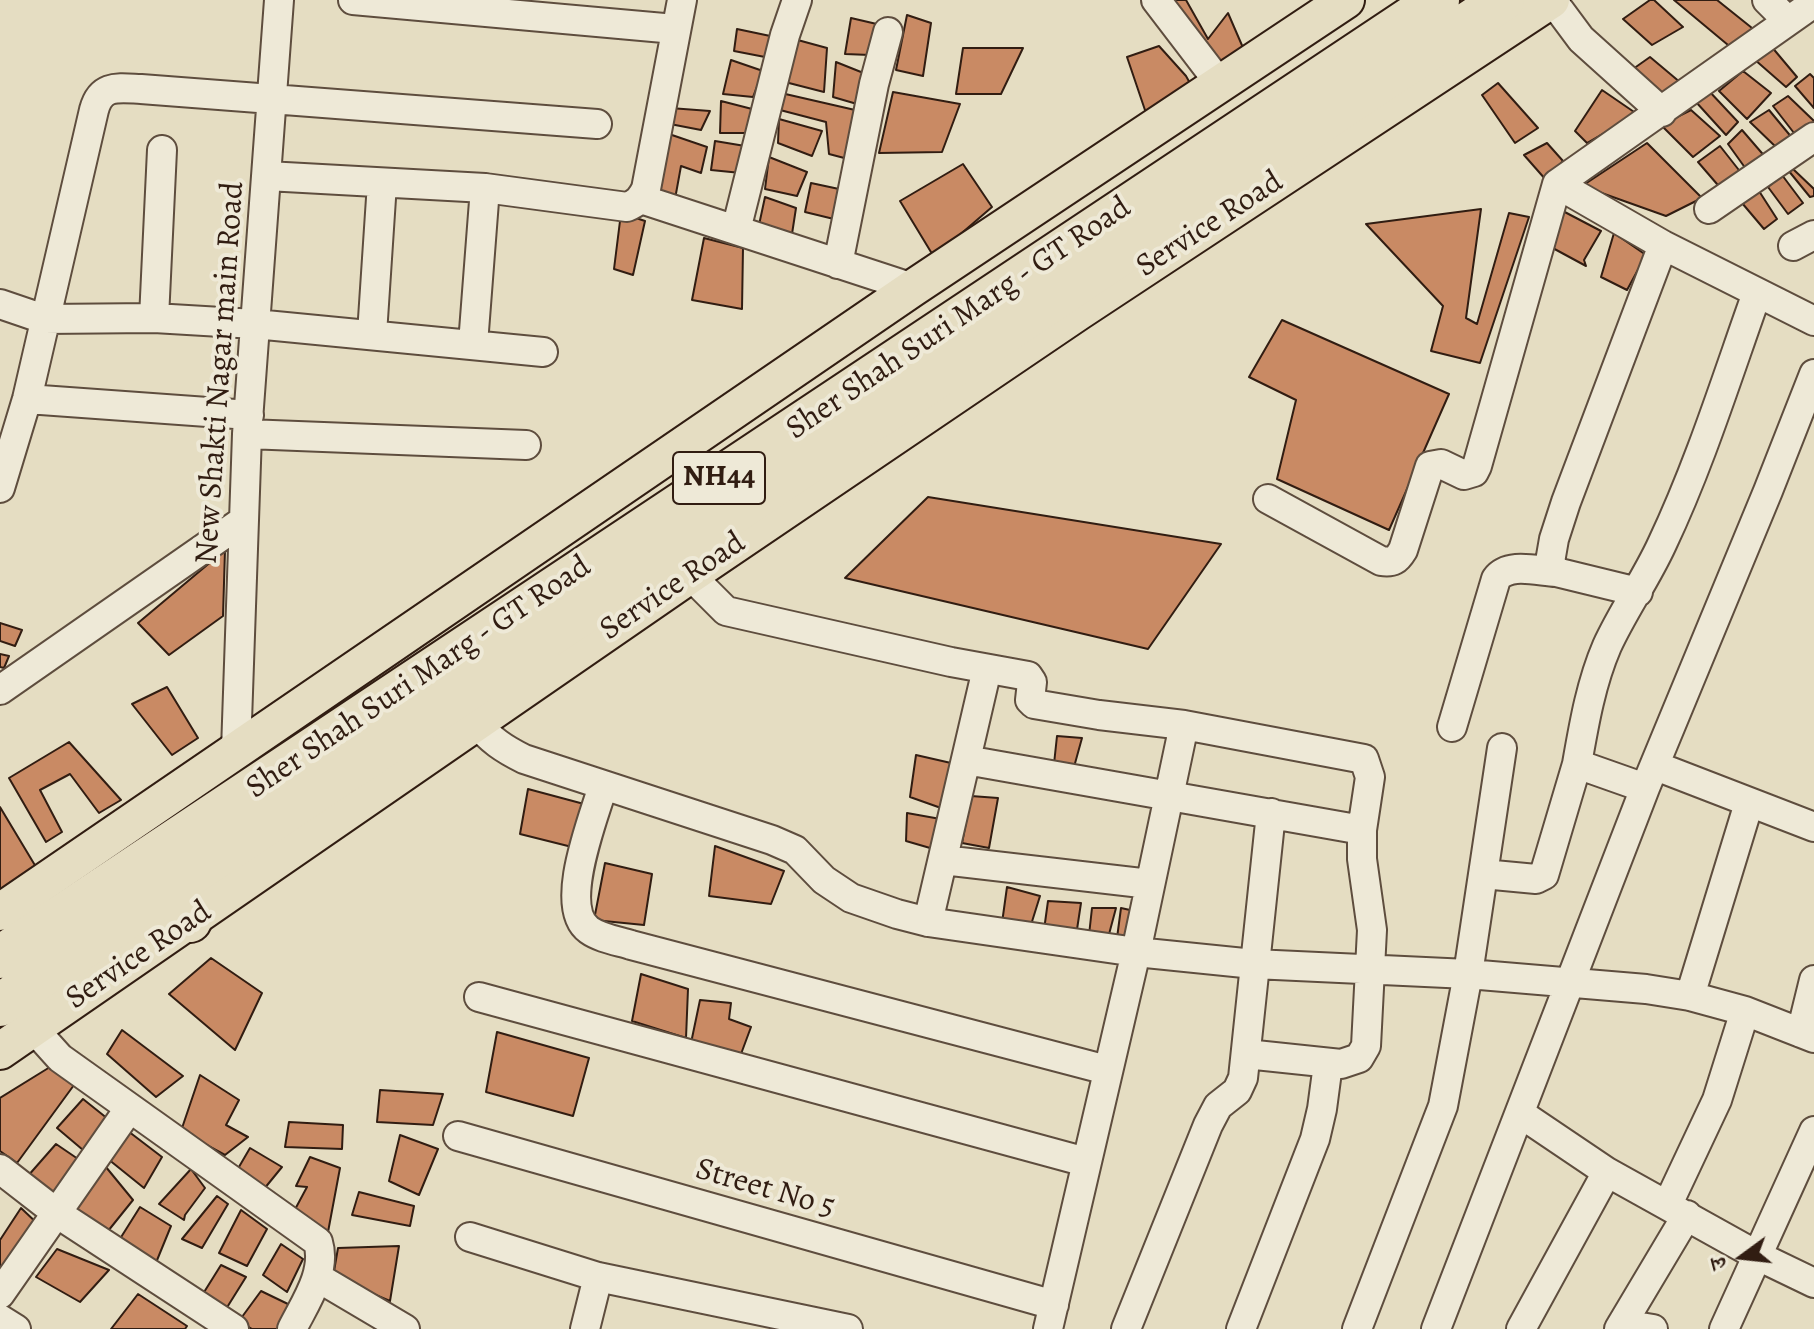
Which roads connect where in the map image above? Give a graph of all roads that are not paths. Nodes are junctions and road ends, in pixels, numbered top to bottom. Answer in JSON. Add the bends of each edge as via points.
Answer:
{"nodes":[{"id":1,"x":279,"y":0,"type":"edge"},
{"id":2,"x":353,"y":0,"type":"edge"},
{"id":3,"x":682,"y":0,"type":"edge"},
{"id":4,"x":797,"y":0,"type":"edge"},
{"id":5,"x":1156,"y":0,"type":"edge"},
{"id":6,"x":1346,"y":0,"type":"edge"},
{"id":7,"x":1438,"y":0,"type":"edge"},
{"id":8,"x":1503,"y":0,"type":"edge"},
{"id":9,"x":1552,"y":0,"type":"edge"},
{"id":10,"x":1767,"y":0,"type":"edge"},
{"id":11,"x":480,"y":5,"type":"edge"},
{"id":12,"x":1813,"y":5,"type":"edge"},
{"id":13,"x":1788,"y":21,"type":"junction"},
{"id":14,"x":675,"y":29,"type":"junction"},
{"id":15,"x":888,"y":32,"type":"dead end"},
{"id":16,"x":1221,"y":85,"type":"junction"},
{"id":17,"x":271,"y":100,"type":"junction"},
{"id":18,"x":1662,"y":112,"type":"junction"},
{"id":19,"x":597,"y":124,"type":"dead end"},
{"id":20,"x":1814,"y":137,"type":"edge"},
{"id":21,"x":162,"y":150,"type":"dead end"},
{"id":22,"x":267,"y":176,"type":"junction"},
{"id":23,"x":382,"y":183,"type":"junction"},
{"id":24,"x":1557,"y":184,"type":"junction"},
{"id":25,"x":485,"y":188,"type":"junction"},
{"id":26,"x":641,"y":199,"type":"junction"},
{"id":27,"x":1709,"y":209,"type":"dead end"},
{"id":28,"x":736,"y":230,"type":"junction"},
{"id":29,"x":1663,"y":245,"type":"junction"},
{"id":30,"x":838,"y":264,"type":"junction"},
{"id":31,"x":913,"y":288,"type":"junction"},
{"id":32,"x":1757,"y":293,"type":"junction"},
{"id":33,"x":0,"y":304,"type":"edge"},
{"id":34,"x":154,"y":318,"type":"junction"},
{"id":35,"x":44,"y":319,"type":"junction"},
{"id":36,"x":1814,"y":321,"type":"edge"},
{"id":37,"x":255,"y":324,"type":"junction"},
{"id":38,"x":372,"y":334,"type":"junction"},
{"id":39,"x":473,"y":344,"type":"junction"},
{"id":40,"x":543,"y":352,"type":"dead end"},
{"id":41,"x":1814,"y":374,"type":"edge"},
{"id":42,"x":27,"y":399,"type":"junction"},
{"id":43,"x":1808,"y":410,"type":"edge"},
{"id":44,"x":248,"y":425,"type":"junction"},
{"id":45,"x":7,"y":434,"type":"edge"},
{"id":46,"x":526,"y":445,"type":"dead end"},
{"id":47,"x":0,"y":488,"type":"edge"},
{"id":48,"x":1268,"y":499,"type":"dead end"},
{"id":49,"x":243,"y":521,"type":"junction"},
{"id":50,"x":1556,"y":572,"type":"junction"},
{"id":51,"x":690,"y":575,"type":"junction"},
{"id":52,"x":1638,"y":592,"type":"junction"},
{"id":53,"x":987,"y":669,"type":"junction"},
{"id":54,"x":0,"y":690,"type":"edge"},
{"id":55,"x":476,"y":722,"type":"junction"},
{"id":56,"x":1184,"y":725,"type":"junction"},
{"id":57,"x":1452,"y":727,"type":"dead end"},
{"id":58,"x":1502,"y":748,"type":"dead end"},
{"id":59,"x":236,"y":750,"type":"junction"},
{"id":60,"x":966,"y":760,"type":"junction"},
{"id":61,"x":1577,"y":764,"type":"junction"},
{"id":62,"x":1650,"y":777,"type":"junction"},
{"id":63,"x":603,"y":786,"type":"junction"},
{"id":64,"x":1169,"y":796,"type":"junction"},
{"id":65,"x":1749,"y":803,"type":"junction"},
{"id":66,"x":1271,"y":813,"type":"junction"},
{"id":67,"x":1814,"y":827,"type":"edge"},
{"id":68,"x":1362,"y":830,"type":"junction"},
{"id":69,"x":943,"y":860,"type":"junction"},
{"id":70,"x":1483,"y":874,"type":"junction"},
{"id":71,"x":1150,"y":884,"type":"junction"},
{"id":72,"x":180,"y":905,"type":"junction"},
{"id":73,"x":0,"y":912,"type":"edge"},
{"id":74,"x":928,"y":922,"type":"junction"},
{"id":75,"x":1136,"y":952,"type":"junction"},
{"id":76,"x":0,"y":957,"type":"edge"},
{"id":77,"x":1254,"y":964,"type":"junction"},
{"id":78,"x":1370,"y":970,"type":"junction"},
{"id":79,"x":1468,"y":974,"type":"junction"},
{"id":80,"x":1814,"y":980,"type":"edge"},
{"id":81,"x":1570,"y":982,"type":"junction"},
{"id":82,"x":1690,"y":996,"type":"junction"},
{"id":83,"x":479,"y":997,"type":"dead end"},
{"id":84,"x":1745,"y":1011,"type":"junction"},
{"id":85,"x":17,"y":1017,"type":"edge"},
{"id":86,"x":1807,"y":1035,"type":"edge"},
{"id":87,"x":0,"y":1051,"type":"edge"},
{"id":88,"x":1246,"y":1054,"type":"junction"},
{"id":89,"x":1328,"y":1064,"type":"junction"},
{"id":90,"x":1107,"y":1070,"type":"junction"},
{"id":91,"x":129,"y":1109,"type":"junction"},
{"id":92,"x":1521,"y":1114,"type":"junction"},
{"id":93,"x":1814,"y":1131,"type":"edge"},
{"id":94,"x":458,"y":1136,"type":"dead end"},
{"id":95,"x":1086,"y":1162,"type":"junction"},
{"id":96,"x":0,"y":1169,"type":"edge"},
{"id":97,"x":1607,"y":1172,"type":"junction"},
{"id":98,"x":1677,"y":1210,"type":"junction"},
{"id":99,"x":58,"y":1214,"type":"junction"},
{"id":100,"x":470,"y":1237,"type":"dead end"},
{"id":101,"x":1758,"y":1256,"type":"junction"},
{"id":102,"x":317,"y":1277,"type":"junction"},
{"id":103,"x":598,"y":1277,"type":"junction"},
{"id":104,"x":1814,"y":1283,"type":"edge"},
{"id":105,"x":0,"y":1294,"type":"edge"},
{"id":106,"x":1051,"y":1317,"type":"edge"},
{"id":107,"x":0,"y":1319,"type":"edge"},
{"id":108,"x":1620,"y":1327,"type":"edge"},
{"id":109,"x":16,"y":1329,"type":"edge"},
{"id":110,"x":234,"y":1329,"type":"edge"},
{"id":111,"x":292,"y":1329,"type":"edge"},
{"id":112,"x":405,"y":1329,"type":"edge"},
{"id":113,"x":585,"y":1329,"type":"edge"},
{"id":114,"x":848,"y":1329,"type":"edge"},
{"id":115,"x":1126,"y":1329,"type":"edge"},
{"id":116,"x":1241,"y":1329,"type":"edge"},
{"id":117,"x":1357,"y":1329,"type":"edge"},
{"id":118,"x":1436,"y":1329,"type":"edge"},
{"id":119,"x":1521,"y":1329,"type":"edge"},
{"id":120,"x":1653,"y":1329,"type":"edge"},
{"id":121,"x":1724,"y":1329,"type":"edge"}],
"edges":[{"from":1,"to":17,"type":"street","name":"New Shakti Nagar main Road"},
{"from":2,"to":11,"type":"street"},
{"from":3,"to":14,"type":"street"},
{"from":4,"to":28,"type":"street"},
{"from":5,"to":16,"type":"street"},
{"from":6,"to":16,"type":"main road"},
{"from":7,"to":76,"type":"highway","name":"Sher Shah Suri Marg - GT Road","number":"NH44"},
{"from":8,"to":72,"type":"highway","name":"Sher Shah Suri Marg - GT Road","number":"NH44"},
{"from":9,"to":18,"type":"street","via":[[1581,39]]},
{"from":9,"to":51,"type":"main road","name":"Service Road"},
{"from":10,"to":13,"type":"street"},
{"from":11,"to":14,"type":"street"},
{"from":12,"to":13,"type":"street"},
{"from":13,"to":18,"type":"street"},
{"from":14,"to":26,"type":"street"},
{"from":15,"to":30,"type":"street"},
{"from":16,"to":31,"type":"main road"},
{"from":17,"to":19,"type":"street"},
{"from":17,"to":22,"type":"street","name":"New Shakti Nagar main Road"},
{"from":17,"to":35,"type":"street","via":[[122,88],[100,95]]},
{"from":18,"to":24,"type":"street"},
{"from":20,"to":27,"type":"street"},
{"from":21,"to":34,"type":"street"},
{"from":22,"to":23,"type":"street"},
{"from":22,"to":37,"type":"street","name":"New Shakti Nagar main Road"},
{"from":23,"to":25,"type":"street"},
{"from":23,"to":38,"type":"street"},
{"from":24,"to":29,"type":"street"},
{"from":24,"to":48,"type":"street","via":[[1477,466],[1464,475],[1441,464],[1430,466],[1398,559],[1371,556]]},
{"from":25,"to":26,"type":"street","via":[[627,207]]},
{"from":25,"to":39,"type":"street"},
{"from":26,"to":28,"type":"street"},
{"from":28,"to":30,"type":"street"},
{"from":29,"to":32,"type":"street"},
{"from":29,"to":50,"type":"street","via":[[1554,539],[1550,562]]},
{"from":30,"to":31,"type":"street"},
{"from":31,"to":59,"type":"main road"},
{"from":32,"to":36,"type":"street"},
{"from":32,"to":52,"type":"street","via":[[1697,461]]},
{"from":33,"to":35,"type":"street"},
{"from":34,"to":35,"type":"street"},
{"from":34,"to":37,"type":"street"},
{"from":35,"to":42,"type":"street"},
{"from":37,"to":38,"type":"street"},
{"from":37,"to":44,"type":"street","name":"New Shakti Nagar main Road"},
{"from":38,"to":39,"type":"street"},
{"from":39,"to":40,"type":"street"},
{"from":41,"to":43,"type":"street"},
{"from":42,"to":44,"type":"street"},
{"from":42,"to":45,"type":"street"},
{"from":43,"to":62,"type":"street"},
{"from":44,"to":46,"type":"street"},
{"from":44,"to":49,"type":"street","name":"New Shakti Nagar main Road"},
{"from":45,"to":47,"type":"street"},
{"from":49,"to":54,"type":"street"},
{"from":49,"to":59,"type":"street","name":"New Shakti Nagar main Road"},
{"from":50,"to":52,"type":"street"},
{"from":50,"to":57,"type":"street","via":[[1511,569],[1499,574]]},
{"from":51,"to":53,"type":"street","via":[[726,611]]},
{"from":51,"to":55,"type":"main road","name":"Service Road"},
{"from":52,"to":61,"type":"street","via":[[1601,662]]},
{"from":53,"to":56,"type":"street","via":[[1032,678],[1034,704]]},
{"from":53,"to":60,"type":"street"},
{"from":55,"to":63,"type":"street","via":[[501,748]]},
{"from":55,"to":72,"type":"main road","name":"Service Road"},
{"from":56,"to":64,"type":"street"},
{"from":56,"to":68,"type":"street","via":[[1364,759],[1370,777]]},
{"from":58,"to":70,"type":"street"},
{"from":59,"to":73,"type":"main road"},
{"from":60,"to":64,"type":"street"},
{"from":60,"to":69,"type":"street"},
{"from":61,"to":62,"type":"street"},
{"from":61,"to":70,"type":"street","via":[[1544,875],[1536,879]]},
{"from":62,"to":65,"type":"street"},
{"from":62,"to":81,"type":"street"},
{"from":63,"to":74,"type":"street","via":[[772,840],[795,850],[851,898]]},
{"from":63,"to":90,"type":"street","via":[[576,891],[578,917],[589,930]]},
{"from":64,"to":66,"type":"street"},
{"from":64,"to":71,"type":"street"},
{"from":65,"to":67,"type":"street"},
{"from":65,"to":82,"type":"street"},
{"from":66,"to":68,"type":"street"},
{"from":66,"to":77,"type":"street"},
{"from":68,"to":78,"type":"street","via":[[1372,930]]},
{"from":69,"to":71,"type":"street"},
{"from":69,"to":74,"type":"street"},
{"from":70,"to":79,"type":"street"},
{"from":71,"to":75,"type":"street"},
{"from":72,"to":85,"type":"highway","number":"NH44"},
{"from":74,"to":75,"type":"street"},
{"from":75,"to":77,"type":"street"},
{"from":75,"to":90,"type":"street"},
{"from":77,"to":78,"type":"street"},
{"from":77,"to":88,"type":"street"},
{"from":78,"to":79,"type":"street"},
{"from":78,"to":89,"type":"street","via":[[1366,1046],[1352,1062]]},
{"from":79,"to":81,"type":"street"},
{"from":79,"to":117,"type":"street","via":[[1443,1106]]},
{"from":80,"to":86,"type":"street"},
{"from":81,"to":82,"type":"street"},
{"from":81,"to":92,"type":"street"},
{"from":82,"to":84,"type":"street"},
{"from":83,"to":95,"type":"street"},
{"from":84,"to":86,"type":"street"},
{"from":84,"to":98,"type":"street"},
{"from":85,"to":87,"type":"main road","name":"Service Road"},
{"from":85,"to":91,"type":"street","via":[[60,1058]]},
{"from":88,"to":89,"type":"street"},
{"from":88,"to":115,"type":"street","via":[[1243,1078],[1208,1125]]},
{"from":89,"to":116,"type":"street","via":[[1315,1139]]},
{"from":90,"to":95,"type":"street"},
{"from":91,"to":99,"type":"street"},
{"from":91,"to":102,"type":"street","via":[[311,1235],[322,1257]]},
{"from":92,"to":97,"type":"street"},
{"from":92,"to":118,"type":"street"},
{"from":93,"to":101,"type":"street"},
{"from":94,"to":106,"type":"street","name":"Street No 5"},
{"from":95,"to":106,"type":"street"},
{"from":96,"to":99,"type":"street"},
{"from":97,"to":98,"type":"street"},
{"from":97,"to":119,"type":"street"},
{"from":98,"to":101,"type":"street"},
{"from":98,"to":108,"type":"street"},
{"from":99,"to":105,"type":"street"},
{"from":99,"to":110,"type":"street"},
{"from":100,"to":103,"type":"street"},
{"from":101,"to":104,"type":"street"},
{"from":101,"to":121,"type":"street"},
{"from":102,"to":111,"type":"street"},
{"from":102,"to":112,"type":"street"},
{"from":103,"to":113,"type":"street"},
{"from":103,"to":114,"type":"street"},
{"from":107,"to":109,"type":"street"},
{"from":108,"to":120,"type":"street"}]}
